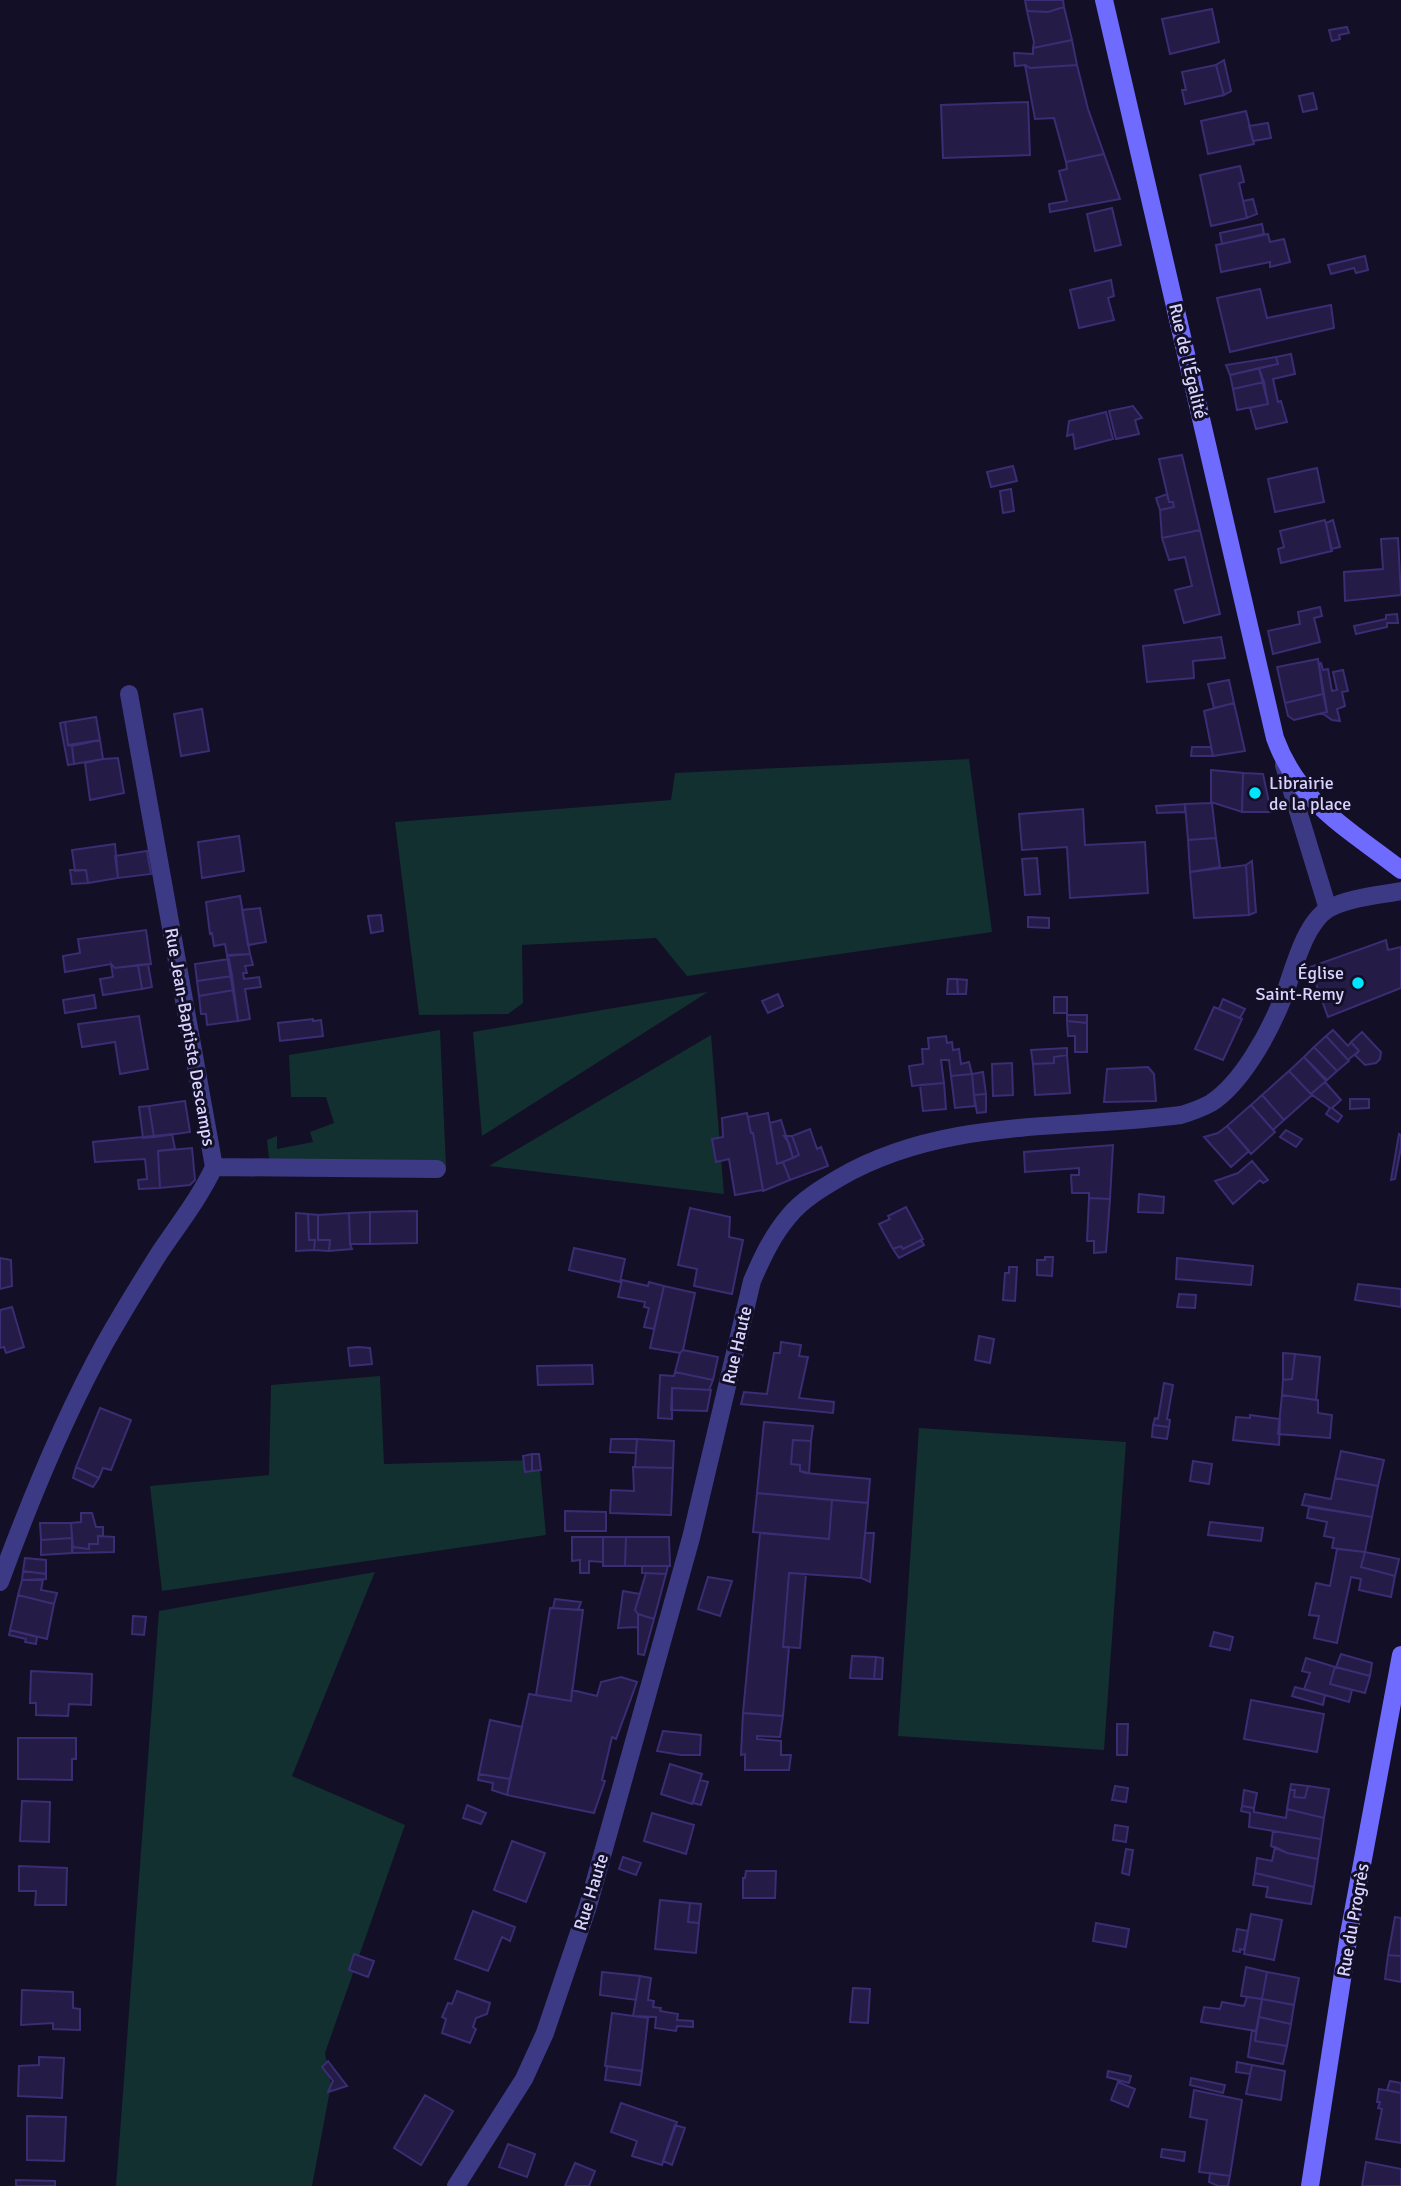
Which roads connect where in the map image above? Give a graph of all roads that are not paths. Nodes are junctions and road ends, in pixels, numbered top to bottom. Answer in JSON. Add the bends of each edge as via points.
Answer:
{"nodes":[{"id":1,"x":1104,"y":0,"type":"edge"},
{"id":2,"x":129,"y":694,"type":"dead end"},
{"id":3,"x":1283,"y":761,"type":"junction"},
{"id":4,"x":1401,"y":870,"type":"edge"},
{"id":5,"x":1401,"y":891,"type":"edge"},
{"id":6,"x":1328,"y":909,"type":"junction"},
{"id":7,"x":214,"y":1167,"type":"junction"},
{"id":8,"x":437,"y":1170,"type":"dead end"},
{"id":9,"x":0,"y":1582,"type":"edge"},
{"id":10,"x":1401,"y":1655,"type":"edge"},
{"id":11,"x":456,"y":2186,"type":"edge"},
{"id":12,"x":1310,"y":2186,"type":"edge"}],
"edges":[{"from":1,"to":3,"type":"main road","name":"Rue de l'Égalité"},
{"from":2,"to":7,"type":"street","name":"Rue Jean-Baptiste Descamps"},
{"from":3,"to":4,"type":"main road","via":[[1311,798],[1338,823]]},
{"from":3,"to":6,"type":"street"},
{"from":5,"to":6,"type":"street"},
{"from":6,"to":11,"type":"street","name":"Rue Haute","via":[[1299,952],[1266,1033],[1236,1082],[1210,1103],[1169,1117],[984,1130],[889,1155],[820,1190],[789,1215],[769,1244],[752,1281],[691,1538],[588,1906],[545,2033],[524,2079]]},
{"from":7,"to":8,"type":"street"},
{"from":7,"to":9,"type":"street","name":"Rue Jean-Baptiste Descamps","via":[[105,1343],[26,1510]]},
{"from":10,"to":12,"type":"main road","name":"Rue du Progrès","via":[[1349,1934]]}]}
